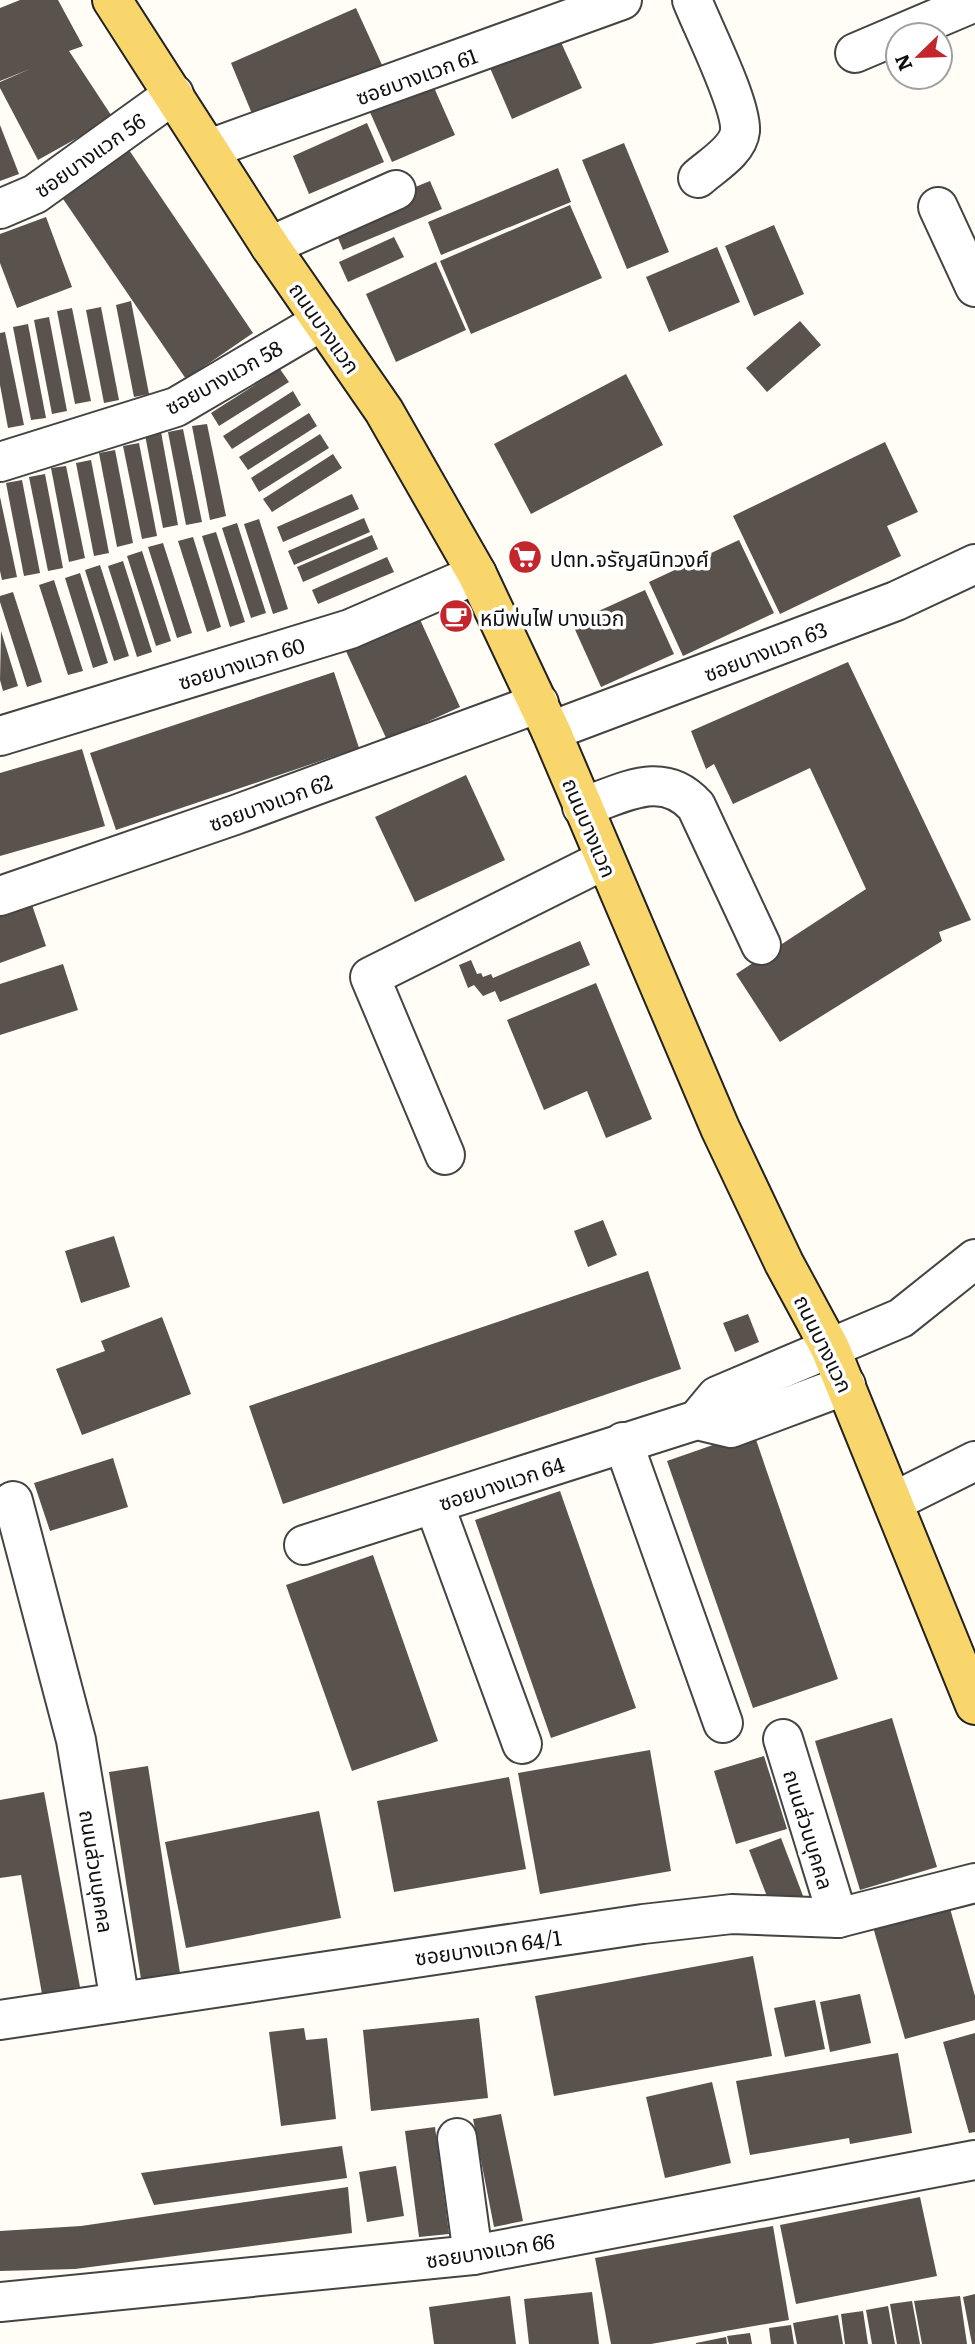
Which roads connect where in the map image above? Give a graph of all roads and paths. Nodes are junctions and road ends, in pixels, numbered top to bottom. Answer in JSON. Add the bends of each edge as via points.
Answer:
{"nodes":[{"id":1,"x":112,"y":0,"type":"edge"},
{"id":2,"x":622,"y":0,"type":"edge"},
{"id":3,"x":692,"y":0,"type":"edge"},
{"id":4,"x":975,"y":2,"type":"edge"},
{"id":5,"x":855,"y":53,"type":"dead end"},
{"id":6,"x":174,"y":94,"type":"junction"},
{"id":7,"x":209,"y":149,"type":"junction"},
{"id":8,"x":698,"y":178,"type":"dead end"},
{"id":9,"x":396,"y":190,"type":"dead end"},
{"id":10,"x":938,"y":207,"type":"dead end"},
{"id":11,"x":0,"y":209,"type":"edge"},
{"id":12,"x":270,"y":246,"type":"junction"},
{"id":13,"x":975,"y":288,"type":"edge"},
{"id":14,"x":322,"y":321,"type":"junction"},
{"id":15,"x":0,"y":462,"type":"edge"},
{"id":16,"x":975,"y":564,"type":"edge"},
{"id":17,"x":477,"y":574,"type":"junction"},
{"id":18,"x":545,"y":717,"type":"junction"},
{"id":19,"x":0,"y":736,"type":"edge"},
{"id":20,"x":582,"y":807,"type":"junction"},
{"id":21,"x":604,"y":860,"type":"junction"},
{"id":22,"x":0,"y":896,"type":"edge"},
{"id":23,"x":761,"y":945,"type":"dead end"},
{"id":24,"x":445,"y":1155,"type":"dead end"},
{"id":25,"x":975,"y":1259,"type":"edge"},
{"id":26,"x":830,"y":1348,"type":"junction"},
{"id":27,"x":846,"y":1385,"type":"junction"},
{"id":28,"x":697,"y":1420,"type":"junction"},
{"id":29,"x":623,"y":1442,"type":"junction"},
{"id":30,"x":975,"y":1461,"type":"edge"},
{"id":31,"x":13,"y":1501,"type":"dead end"},
{"id":32,"x":895,"y":1502,"type":"junction"},
{"id":33,"x":434,"y":1504,"type":"junction"},
{"id":34,"x":304,"y":1545,"type":"dead end"},
{"id":35,"x":975,"y":1705,"type":"edge"},
{"id":36,"x":723,"y":1723,"type":"dead end"},
{"id":37,"x":783,"y":1739,"type":"dead end"},
{"id":38,"x":522,"y":1744,"type":"dead end"},
{"id":39,"x":975,"y":1883,"type":"edge"},
{"id":40,"x":838,"y":1918,"type":"junction"},
{"id":41,"x":120,"y":2002,"type":"junction"},
{"id":42,"x":0,"y":2020,"type":"edge"},
{"id":43,"x":457,"y":2138,"type":"dead end"},
{"id":44,"x":975,"y":2160,"type":"edge"},
{"id":45,"x":473,"y":2255,"type":"junction"},
{"id":46,"x":0,"y":2302,"type":"edge"}],
"edges":[{"from":1,"to":6,"type":"main road","name":"ถนนบางแวก"},
{"from":2,"to":7,"type":"street","name":"ซอยบางแวก 61"},
{"from":3,"to":8,"type":"street","via":[[737,112],[740,132],[733,148]]},
{"from":4,"to":5,"type":"street"},
{"from":6,"to":7,"type":"main road","name":"ถนนบางแวก"},
{"from":6,"to":11,"type":"street","name":"ซอยบางแวก 56","via":[[35,194]]},
{"from":7,"to":12,"type":"main road","name":"ถนนบางแวก"},
{"from":9,"to":12,"type":"street"},
{"from":10,"to":13,"type":"street"},
{"from":12,"to":14,"type":"main road","name":"ถนนบางแวก"},
{"from":14,"to":15,"type":"street","name":"ซอยบางแวก 58","via":[[176,407]]},
{"from":14,"to":17,"type":"main road","name":"ถนนบางแวก","via":[[384,411]]},
{"from":16,"to":18,"type":"street","name":"ซอยบางแวก 63","via":[[896,601]]},
{"from":17,"to":18,"type":"main road","name":"ถนนบางแวก"},
{"from":17,"to":19,"type":"street","name":"ซอยบางแวก 60","via":[[350,629]]},
{"from":18,"to":20,"type":"main road","name":"ถนนบางแวก"},
{"from":18,"to":22,"type":"street","name":"ซอยบางแวก 62","via":[[235,815]]},
{"from":20,"to":21,"type":"main road","name":"ถนนบางแวก"},
{"from":20,"to":23,"type":"street","via":[[657,784],[684,792],[696,806]]},
{"from":21,"to":24,"type":"street","via":[[370,978]]},
{"from":21,"to":26,"type":"main road","name":"ถนนบางแวก","via":[[720,1128]]},
{"from":25,"to":26,"type":"street","via":[[901,1318]]},
{"from":26,"to":27,"type":"main road","name":"ถนนบางแวก"},
{"from":26,"to":28,"type":"street","via":[[717,1396]]},
{"from":27,"to":28,"type":"street","name":"ซอยบางแวก 64","via":[[731,1428]]},
{"from":27,"to":32,"type":"main road","name":"ถนนบางแวก"},
{"from":28,"to":29,"type":"street","name":"ซอยบางแวก 64"},
{"from":29,"to":33,"type":"street","name":"ซอยบางแวก 64"},
{"from":29,"to":36,"type":"street"},
{"from":30,"to":32,"type":"street"},
{"from":31,"to":41,"type":"street","name":"ถนนส่วนบุคคล","via":[[76,1740]]},
{"from":32,"to":35,"type":"main road","name":"ถนนบางแวก"},
{"from":33,"to":34,"type":"street","name":"ซอยบางแวก 64"},
{"from":33,"to":38,"type":"street"},
{"from":37,"to":40,"type":"street","name":"ถนนส่วนบุคคล"},
{"from":39,"to":40,"type":"street","name":"ซอยบางแวก 64/1"},
{"from":40,"to":41,"type":"street","name":"ซอยบางแวก 64/1","via":[[732,1914],[669,1921]]},
{"from":41,"to":42,"type":"street","name":"ซอยบางแวก 64/1"},
{"from":43,"to":45,"type":"street"},
{"from":44,"to":45,"type":"street","name":"ซอยบางแวก 66"},
{"from":45,"to":46,"type":"street","name":"ซอยบางแวก 66"}]}
